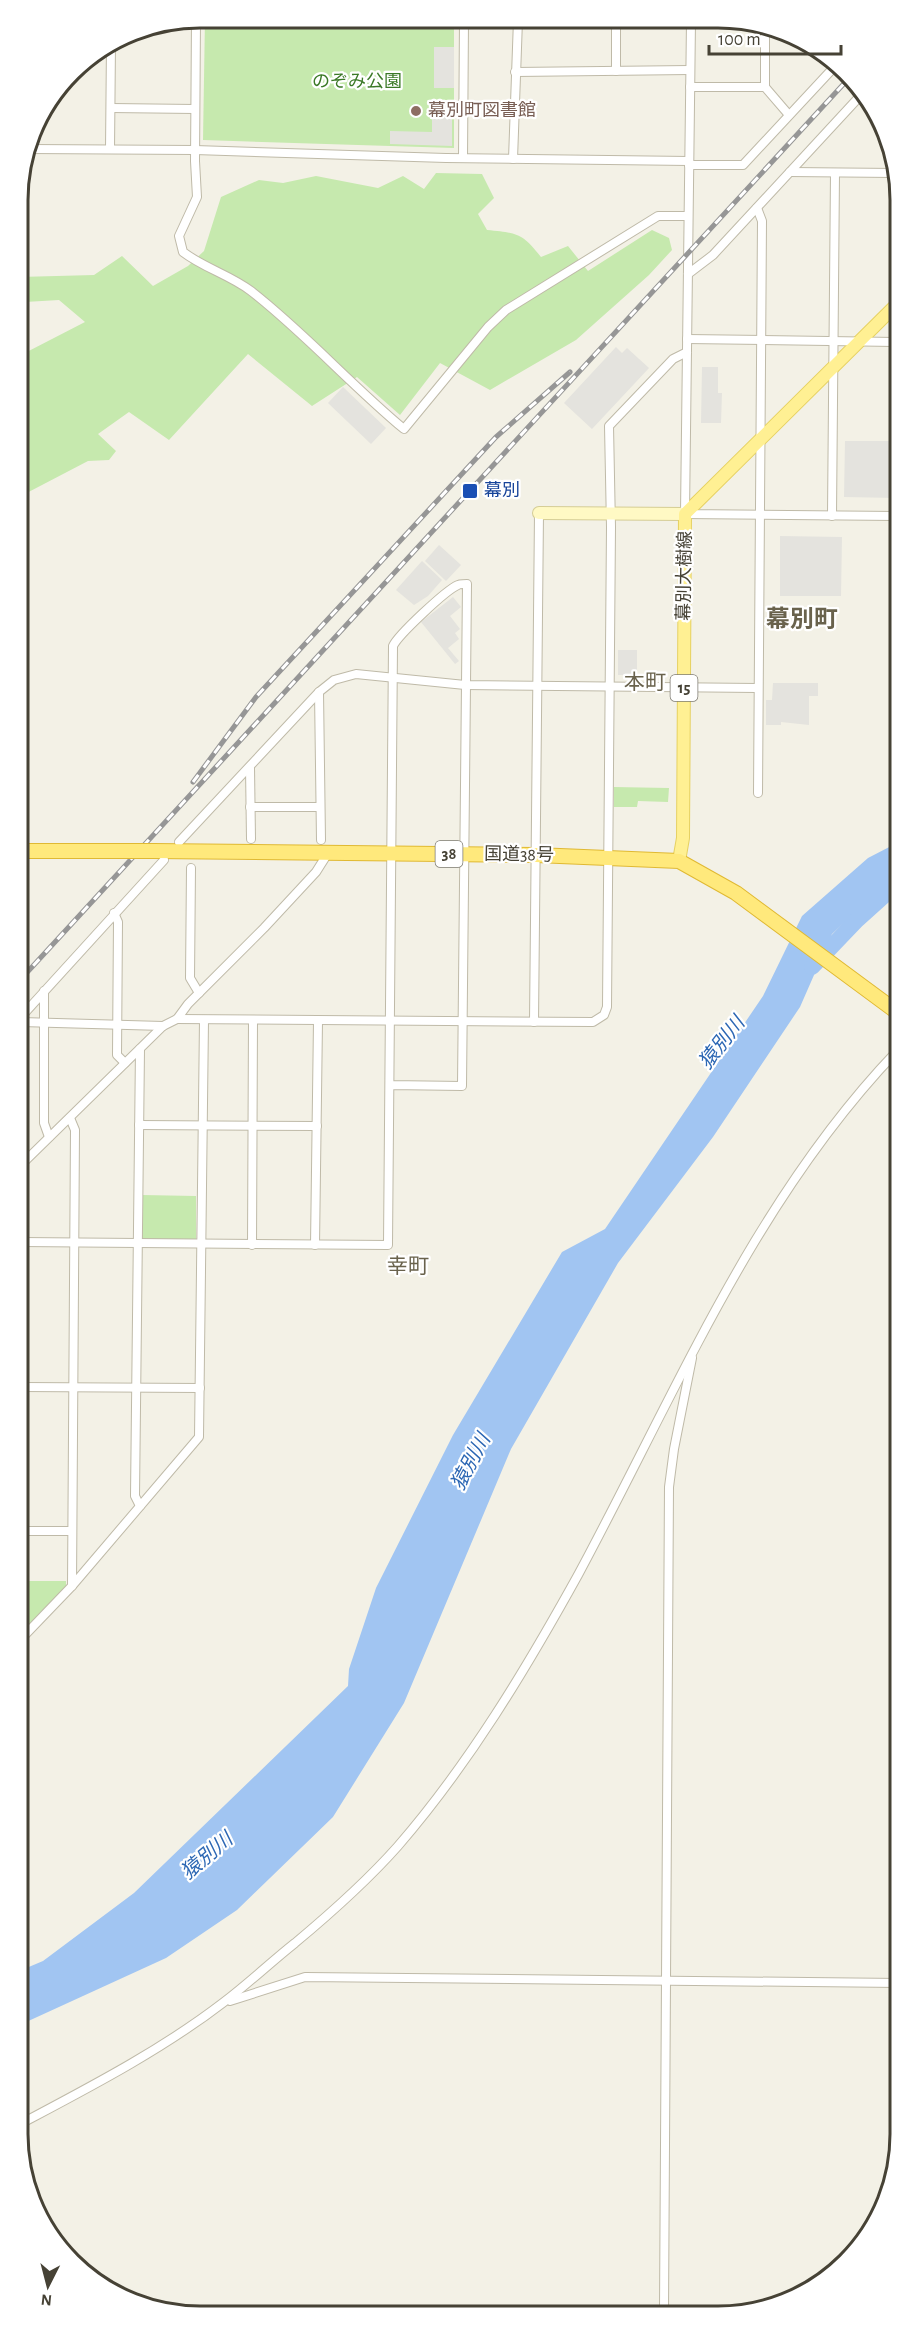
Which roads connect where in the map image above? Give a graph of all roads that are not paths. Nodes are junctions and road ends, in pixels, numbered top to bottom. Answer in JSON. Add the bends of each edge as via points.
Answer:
{"nodes":[{"id":1,"x":464,"y":28,"type":"edge"},
{"id":2,"x":518,"y":28,"type":"edge"},
{"id":3,"x":616,"y":28,"type":"edge"},
{"id":4,"x":691,"y":28,"type":"edge"},
{"id":5,"x":196,"y":29,"type":"edge"},
{"id":6,"x":765,"y":36,"type":"edge"},
{"id":7,"x":111,"y":54,"type":"edge"},
{"id":8,"x":616,"y":70,"type":"junction"},
{"id":9,"x":690,"y":70,"type":"junction"},
{"id":10,"x":831,"y":71,"type":"edge"},
{"id":11,"x":515,"y":72,"type":"junction"},
{"id":12,"x":690,"y":87,"type":"junction"},
{"id":13,"x":765,"y":87,"type":"junction"},
{"id":14,"x":857,"y":99,"type":"edge"},
{"id":15,"x":111,"y":108,"type":"junction"},
{"id":16,"x":195,"y":109,"type":"junction"},
{"id":17,"x":789,"y":115,"type":"junction"},
{"id":18,"x":37,"y":149,"type":"edge"},
{"id":19,"x":110,"y":149,"type":"junction"},
{"id":20,"x":195,"y":150,"type":"junction"},
{"id":21,"x":463,"y":159,"type":"junction"},
{"id":22,"x":513,"y":159,"type":"junction"},
{"id":23,"x":689,"y":163,"type":"junction"},
{"id":24,"x":790,"y":172,"type":"junction"},
{"id":25,"x":835,"y":173,"type":"junction"},
{"id":26,"x":888,"y":173,"type":"edge"},
{"id":27,"x":757,"y":208,"type":"junction"},
{"id":28,"x":688,"y":216,"type":"junction"},
{"id":29,"x":688,"y":274,"type":"junction"},
{"id":30,"x":890,"y":311,"type":"edge"},
{"id":31,"x":687,"y":339,"type":"junction"},
{"id":32,"x":762,"y":340,"type":"junction"},
{"id":33,"x":834,"y":341,"type":"junction"},
{"id":34,"x":859,"y":342,"type":"junction"},
{"id":35,"x":890,"y":342,"type":"edge"},
{"id":36,"x":687,"y":352,"type":"junction"},
{"id":37,"x":833,"y":368,"type":"junction"},
{"id":38,"x":759,"y":440,"type":"junction"},
{"id":39,"x":539,"y":513,"type":"joint"},
{"id":40,"x":610,"y":513,"type":"junction"},
{"id":41,"x":685,"y":514,"type":"junction"},
{"id":42,"x":760,"y":515,"type":"junction"},
{"id":43,"x":832,"y":516,"type":"junction"},
{"id":44,"x":890,"y":516,"type":"edge"},
{"id":45,"x":393,"y":677,"type":"junction"},
{"id":46,"x":465,"y":685,"type":"junction"},
{"id":47,"x":537,"y":687,"type":"junction"},
{"id":48,"x":610,"y":687,"type":"junction"},
{"id":49,"x":684,"y":688,"type":"junction"},
{"id":50,"x":757,"y":688,"type":"junction"},
{"id":51,"x":319,"y":692,"type":"junction"},
{"id":52,"x":250,"y":768,"type":"junction"},
{"id":53,"x":758,"y":793,"type":"dead end"},
{"id":54,"x":250,"y":807,"type":"junction"},
{"id":55,"x":320,"y":807,"type":"junction"},
{"id":56,"x":251,"y":839,"type":"dead end"},
{"id":57,"x":321,"y":840,"type":"dead end"},
{"id":58,"x":179,"y":842,"type":"dead end"},
{"id":59,"x":29,"y":851,"type":"edge"},
{"id":60,"x":328,"y":853,"type":"junction"},
{"id":61,"x":392,"y":853,"type":"junction"},
{"id":62,"x":463,"y":854,"type":"junction"},
{"id":63,"x":536,"y":855,"type":"junction"},
{"id":64,"x":159,"y":856,"type":"junction"},
{"id":65,"x":609,"y":857,"type":"junction"},
{"id":66,"x":680,"y":861,"type":"junction"},
{"id":67,"x":191,"y":868,"type":"dead end"},
{"id":68,"x":114,"y":913,"type":"junction"},
{"id":69,"x":44,"y":991,"type":"junction"},
{"id":70,"x":198,"y":993,"type":"junction"},
{"id":71,"x":890,"y":1007,"type":"edge"},
{"id":72,"x":29,"y":1008,"type":"edge"},
{"id":73,"x":177,"y":1019,"type":"junction"},
{"id":74,"x":204,"y":1020,"type":"junction"},
{"id":75,"x":253,"y":1020,"type":"junction"},
{"id":76,"x":318,"y":1021,"type":"junction"},
{"id":77,"x":390,"y":1021,"type":"junction"},
{"id":78,"x":29,"y":1022,"type":"edge"},
{"id":79,"x":462,"y":1022,"type":"junction"},
{"id":80,"x":534,"y":1022,"type":"junction"},
{"id":81,"x":45,"y":1023,"type":"junction"},
{"id":82,"x":117,"y":1024,"type":"junction"},
{"id":83,"x":163,"y":1026,"type":"junction"},
{"id":84,"x":140,"y":1049,"type":"junction"},
{"id":85,"x":890,"y":1059,"type":"edge"},
{"id":86,"x":125,"y":1063,"type":"junction"},
{"id":87,"x":390,"y":1085,"type":"junction"},
{"id":88,"x":70,"y":1118,"type":"junction"},
{"id":89,"x":139,"y":1125,"type":"junction"},
{"id":90,"x":203,"y":1126,"type":"junction"},
{"id":91,"x":252,"y":1126,"type":"junction"},
{"id":92,"x":317,"y":1126,"type":"junction"},
{"id":93,"x":50,"y":1137,"type":"junction"},
{"id":94,"x":29,"y":1158,"type":"edge"},
{"id":95,"x":28,"y":1242,"type":"edge"},
{"id":96,"x":75,"y":1243,"type":"junction"},
{"id":97,"x":138,"y":1244,"type":"junction"},
{"id":98,"x":201,"y":1244,"type":"junction"},
{"id":99,"x":252,"y":1245,"type":"junction"},
{"id":100,"x":315,"y":1245,"type":"junction"},
{"id":101,"x":693,"y":1352,"type":"junction"},
{"id":102,"x":28,"y":1387,"type":"edge"},
{"id":103,"x":73,"y":1387,"type":"junction"},
{"id":104,"x":137,"y":1388,"type":"junction"},
{"id":105,"x":200,"y":1388,"type":"junction"},
{"id":106,"x":140,"y":1506,"type":"junction"},
{"id":107,"x":28,"y":1531,"type":"edge"},
{"id":108,"x":72,"y":1531,"type":"junction"},
{"id":109,"x":72,"y":1586,"type":"junction"},
{"id":110,"x":28,"y":1632,"type":"edge"},
{"id":111,"x":666,"y":1981,"type":"junction"},
{"id":112,"x":890,"y":1983,"type":"edge"},
{"id":113,"x":224,"y":2002,"type":"junction"},
{"id":114,"x":28,"y":2120,"type":"edge"},
{"id":115,"x":664,"y":2306,"type":"edge"}],
"edges":[{"from":1,"to":21,"type":"street"},
{"from":2,"to":11,"type":"street"},
{"from":3,"to":8,"type":"street"},
{"from":4,"to":9,"type":"street"},
{"from":5,"to":16,"type":"street"},
{"from":6,"to":13,"type":"street"},
{"from":7,"to":15,"type":"street"},
{"from":8,"to":9,"type":"street"},
{"from":8,"to":11,"type":"street"},
{"from":9,"to":12,"type":"street"},
{"from":10,"to":17,"type":"street"},
{"from":11,"to":22,"type":"street"},
{"from":12,"to":13,"type":"street"},
{"from":12,"to":23,"type":"street"},
{"from":13,"to":17,"type":"street"},
{"from":14,"to":24,"type":"street"},
{"from":15,"to":16,"type":"street"},
{"from":15,"to":19,"type":"street"},
{"from":16,"to":20,"type":"street"},
{"from":17,"to":23,"type":"street","via":[[743,165]]},
{"from":18,"to":19,"type":"street"},
{"from":19,"to":20,"type":"street"},
{"from":20,"to":21,"type":"street"},
{"from":20,"to":28,"type":"street","via":[[197,197],[179,236],[183,252],[247,288],[404,429],[506,310],[658,216]]},
{"from":21,"to":22,"type":"street"},
{"from":22,"to":23,"type":"street"},
{"from":23,"to":28,"type":"street"},
{"from":24,"to":25,"type":"street"},
{"from":24,"to":27,"type":"street"},
{"from":25,"to":26,"type":"street"},
{"from":25,"to":33,"type":"street"},
{"from":27,"to":29,"type":"street","via":[[713,255]]},
{"from":27,"to":32,"type":"street","via":[[762,220]]},
{"from":28,"to":29,"type":"street"},
{"from":29,"to":31,"type":"street"},
{"from":30,"to":34,"type":"main road","name":"幕別大樹線"},
{"from":31,"to":32,"type":"street"},
{"from":31,"to":36,"type":"street"},
{"from":32,"to":33,"type":"street"},
{"from":32,"to":38,"type":"street"},
{"from":33,"to":34,"type":"street"},
{"from":33,"to":37,"type":"street"},
{"from":34,"to":35,"type":"street"},
{"from":34,"to":37,"type":"main road","name":"幕別大樹線"},
{"from":36,"to":40,"type":"street","via":[[673,359],[609,426]]},
{"from":36,"to":41,"type":"street"},
{"from":37,"to":38,"type":"main road","name":"幕別大樹線"},
{"from":37,"to":43,"type":"street"},
{"from":38,"to":41,"type":"main road","name":"幕別大樹線"},
{"from":38,"to":42,"type":"street"},
{"from":39,"to":40,"type":"main road"},
{"from":39,"to":47,"type":"street"},
{"from":40,"to":41,"type":"main road"},
{"from":40,"to":48,"type":"street"},
{"from":41,"to":42,"type":"street"},
{"from":41,"to":49,"type":"main road","name":"幕別大樹線","number":"15"},
{"from":42,"to":43,"type":"street"},
{"from":42,"to":50,"type":"street"},
{"from":43,"to":44,"type":"street"},
{"from":45,"to":46,"type":"street"},
{"from":45,"to":46,"type":"street","via":[[393,646],[397,637],[458,584],[467,584]]},
{"from":45,"to":51,"type":"street","via":[[344,675]]},
{"from":45,"to":61,"type":"street"},
{"from":46,"to":47,"type":"street"},
{"from":46,"to":62,"type":"street"},
{"from":47,"to":48,"type":"street"},
{"from":47,"to":63,"type":"street"},
{"from":48,"to":49,"type":"street"},
{"from":48,"to":65,"type":"street"},
{"from":49,"to":50,"type":"street"},
{"from":49,"to":66,"type":"main road","name":"幕別大樹線","number":"15"},
{"from":50,"to":53,"type":"street"},
{"from":51,"to":52,"type":"street"},
{"from":51,"to":55,"type":"street"},
{"from":52,"to":54,"type":"street"},
{"from":52,"to":58,"type":"street"},
{"from":54,"to":55,"type":"street"},
{"from":54,"to":56,"type":"street"},
{"from":55,"to":57,"type":"street"},
{"from":59,"to":64,"type":"highway","name":"国道38号","number":"38","bridge":true,"via":[[124,851]]},
{"from":60,"to":61,"type":"highway","name":"国道38号","number":"38"},
{"from":60,"to":64,"type":"highway","name":"国道38号","number":"38"},
{"from":60,"to":70,"type":"street","via":[[279,912]]},
{"from":61,"to":62,"type":"highway","name":"国道38号","number":"38"},
{"from":61,"to":77,"type":"street"},
{"from":62,"to":63,"type":"highway","name":"国道38号","number":"38"},
{"from":62,"to":79,"type":"street"},
{"from":63,"to":65,"type":"highway","name":"国道38号","number":"38"},
{"from":63,"to":80,"type":"street"},
{"from":64,"to":68,"type":"street"},
{"from":65,"to":66,"type":"highway","name":"国道38号","number":"38"},
{"from":65,"to":80,"type":"street","via":[[604,1015],[593,1022]]},
{"from":66,"to":71,"type":"highway","name":"国道38号","number":"38","via":[[736,893]]},
{"from":67,"to":70,"type":"street","via":[[190,978]]},
{"from":68,"to":69,"type":"street"},
{"from":68,"to":82,"type":"street","via":[[118,922]]},
{"from":69,"to":72,"type":"street"},
{"from":69,"to":81,"type":"street"},
{"from":70,"to":73,"type":"street"},
{"from":73,"to":74,"type":"street"},
{"from":73,"to":83,"type":"street"},
{"from":74,"to":75,"type":"street"},
{"from":74,"to":90,"type":"street"},
{"from":75,"to":76,"type":"street"},
{"from":75,"to":91,"type":"street"},
{"from":76,"to":77,"type":"street"},
{"from":76,"to":92,"type":"street"},
{"from":77,"to":79,"type":"street"},
{"from":77,"to":87,"type":"street"},
{"from":78,"to":81,"type":"street"},
{"from":79,"to":80,"type":"street"},
{"from":79,"to":87,"type":"street","via":[[462,1086]]},
{"from":81,"to":82,"type":"street"},
{"from":81,"to":93,"type":"street","via":[[44,1123]]},
{"from":82,"to":83,"type":"street"},
{"from":82,"to":86,"type":"street","via":[[117,1055]]},
{"from":83,"to":84,"type":"street"},
{"from":84,"to":86,"type":"street"},
{"from":84,"to":89,"type":"street"},
{"from":85,"to":101,"type":"street","via":[[834,1122],[787,1191],[740,1265]]},
{"from":86,"to":88,"type":"street"},
{"from":87,"to":100,"type":"street","via":[[388,1245]]},
{"from":88,"to":93,"type":"street"},
{"from":88,"to":96,"type":"street","via":[[75,1130]]},
{"from":89,"to":90,"type":"street"},
{"from":89,"to":97,"type":"street"},
{"from":90,"to":91,"type":"street"},
{"from":90,"to":98,"type":"street"},
{"from":91,"to":92,"type":"street"},
{"from":91,"to":99,"type":"street"},
{"from":92,"to":100,"type":"street"},
{"from":93,"to":94,"type":"street"},
{"from":95,"to":96,"type":"street"},
{"from":96,"to":97,"type":"street"},
{"from":96,"to":103,"type":"street"},
{"from":97,"to":98,"type":"street"},
{"from":97,"to":104,"type":"street"},
{"from":98,"to":99,"type":"street"},
{"from":98,"to":105,"type":"street"},
{"from":99,"to":100,"type":"street"},
{"from":101,"to":111,"type":"street","via":[[669,1487]]},
{"from":101,"to":113,"type":"street","via":[[579,1573],[478,1739],[404,1838],[364,1881]]},
{"from":102,"to":103,"type":"street"},
{"from":103,"to":104,"type":"street"},
{"from":103,"to":108,"type":"street"},
{"from":104,"to":105,"type":"street"},
{"from":104,"to":106,"type":"street","via":[[135,1496]]},
{"from":105,"to":106,"type":"street","via":[[199,1437]]},
{"from":106,"to":109,"type":"street"},
{"from":107,"to":108,"type":"street"},
{"from":108,"to":109,"type":"street"},
{"from":109,"to":110,"type":"street"},
{"from":111,"to":112,"type":"street"},
{"from":111,"to":113,"type":"street","via":[[305,1977]]},
{"from":111,"to":115,"type":"street"},
{"from":113,"to":114,"type":"street","via":[[161,2045]]}]}
